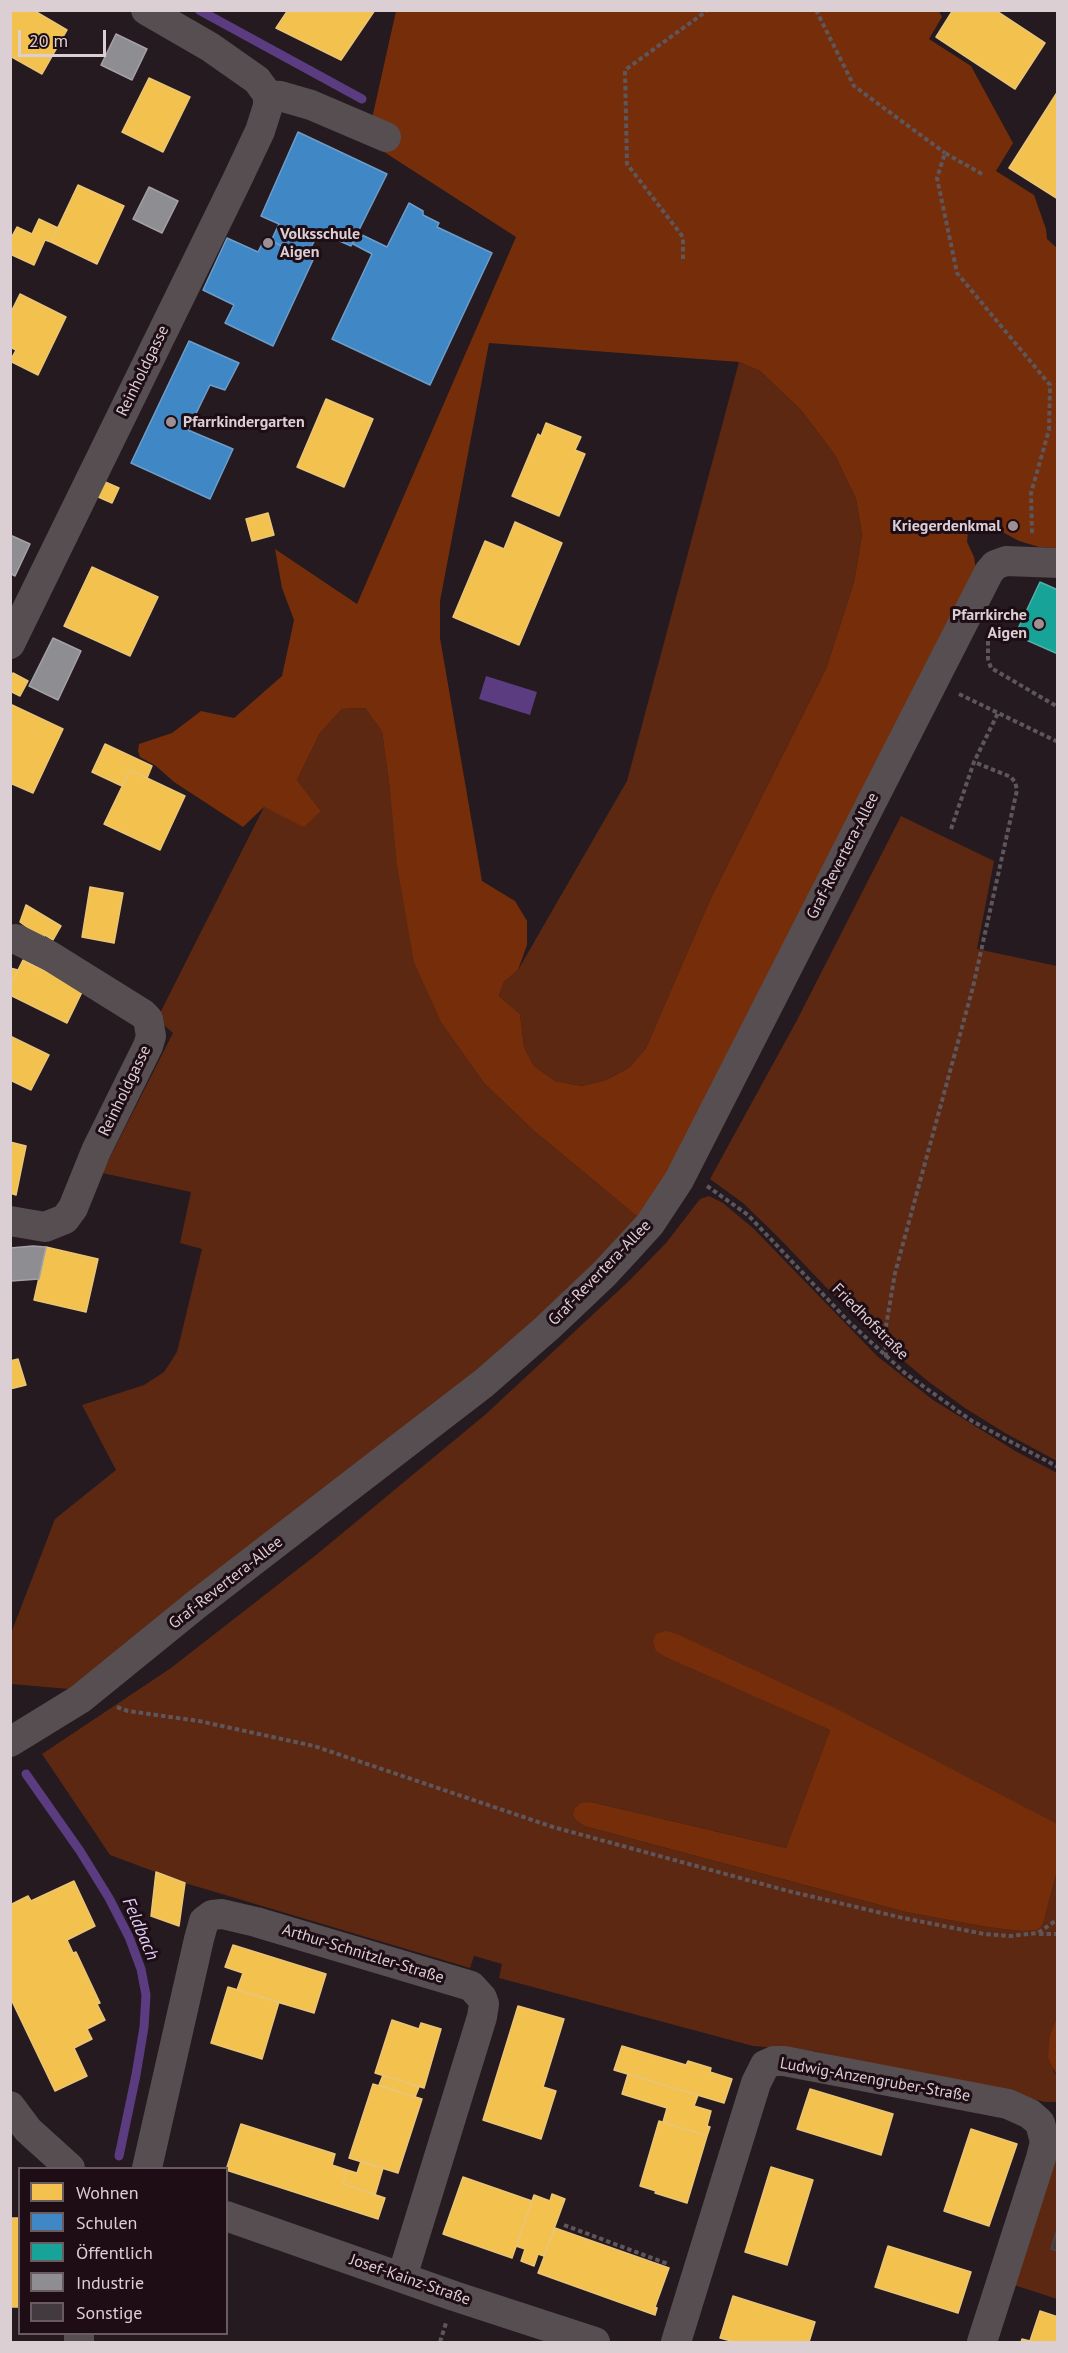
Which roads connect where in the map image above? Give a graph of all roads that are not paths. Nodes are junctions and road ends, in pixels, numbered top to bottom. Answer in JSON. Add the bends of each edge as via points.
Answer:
{"nodes":[{"id":1,"x":146,"y":10,"type":"edge"},
{"id":2,"x":268,"y":95,"type":"junction"},
{"id":3,"x":386,"y":137,"type":"dead end"},
{"id":4,"x":1032,"y":562,"type":"edge"},
{"id":5,"x":10,"y":644,"type":"edge"},
{"id":6,"x":16,"y":939,"type":"dead end"},
{"id":7,"x":10,"y":1221,"type":"edge"},
{"id":8,"x":10,"y":1742,"type":"edge"},
{"id":9,"x":10,"y":2106,"type":"edge"},
{"id":10,"x":68,"y":2167,"type":"edge"},
{"id":11,"x":147,"y":2167,"type":"edge"},
{"id":12,"x":228,"y":2217,"type":"edge"},
{"id":13,"x":402,"y":2277,"type":"junction"},
{"id":14,"x":595,"y":2343,"type":"edge"},
{"id":15,"x":676,"y":2343,"type":"edge"},
{"id":16,"x":981,"y":2343,"type":"edge"}],
"edges":[{"from":1,"to":2,"type":"street","via":[[241,67]]},
{"from":2,"to":3,"type":"street","via":[[310,105]]},
{"from":2,"to":5,"type":"street","name":"Reinholdgasse","via":[[261,131]]},
{"from":4,"to":8,"type":"street","name":"Graf-Revertera-Allee","via":[[992,568],[979,608],[934,681],[683,1174],[650,1224],[604,1274],[484,1383],[80,1699]]},
{"from":6,"to":7,"type":"street","name":"Reinholdgasse","via":[[143,1014],[151,1036],[65,1219],[45,1227]]},
{"from":9,"to":10,"type":"street","via":[[28,2130]]},
{"from":11,"to":13,"type":"street","name":"Arthur-Schnitzler-Straße","via":[[199,1939],[204,1921],[212,1915],[256,1922],[471,1986],[482,1998],[483,2017]]},
{"from":12,"to":13,"type":"street","name":"Josef-Kainz-Straße"},
{"from":13,"to":14,"type":"street","name":"Josef-Kainz-Straße"},
{"from":15,"to":16,"type":"street","name":"Ludwig-Anzengruber-Straße","via":[[756,2083],[765,2066],[774,2061],[1008,2104],[1040,2123],[1045,2142]]}]}
